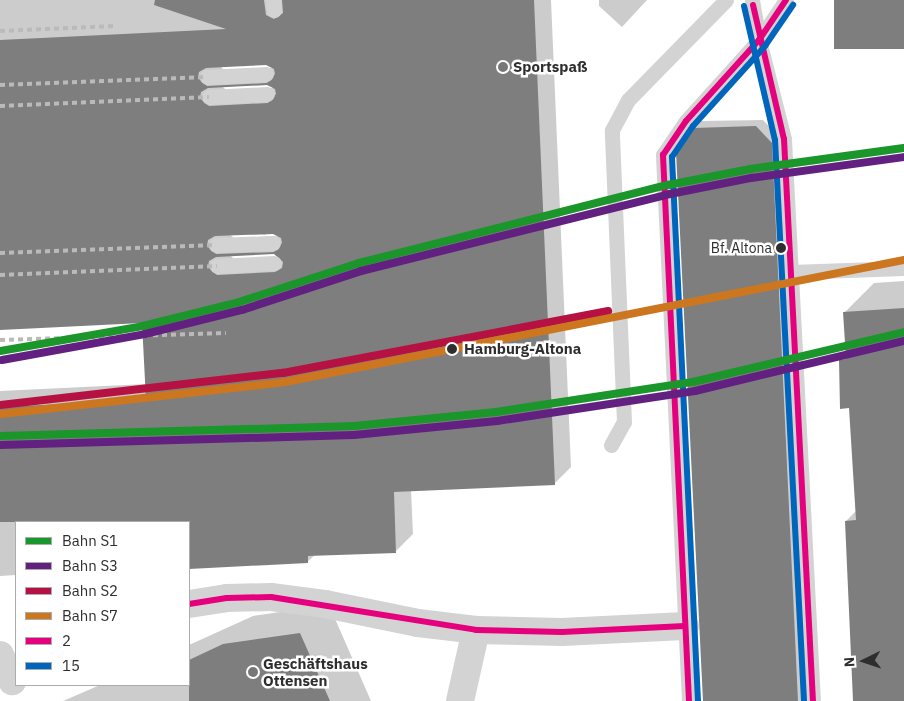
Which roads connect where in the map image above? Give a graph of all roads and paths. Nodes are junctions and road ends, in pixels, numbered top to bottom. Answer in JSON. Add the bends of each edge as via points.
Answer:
{"nodes":[{"id":1,"x":726,"y":0,"type":"edge"},
{"id":2,"x":752,"y":0,"type":"edge"},
{"id":3,"x":786,"y":0,"type":"edge"},
{"id":4,"x":759,"y":40,"type":"junction"},
{"id":5,"x":266,"y":74,"type":"dead end"},
{"id":6,"x":208,"y":77,"type":"dead end"},
{"id":7,"x":267,"y":94,"type":"dead end"},
{"id":8,"x":209,"y":97,"type":"dead end"},
{"id":9,"x":273,"y":243,"type":"dead end"},
{"id":10,"x":216,"y":245,"type":"dead end"},
{"id":11,"x":274,"y":263,"type":"dead end"},
{"id":12,"x":217,"y":266,"type":"dead end"},
{"id":13,"x":904,"y":268,"type":"edge"},
{"id":14,"x":791,"y":272,"type":"junction"},
{"id":15,"x":611,"y":445,"type":"dead end"},
{"id":16,"x":190,"y":604,"type":"edge"},
{"id":17,"x":684,"y":626,"type":"junction"},
{"id":18,"x":476,"y":630,"type":"junction"},
{"id":19,"x":0,"y":655,"type":"edge"},
{"id":20,"x":9,"y":682,"type":"edge"},
{"id":21,"x":460,"y":701,"type":"edge"},
{"id":22,"x":689,"y":701,"type":"edge"},
{"id":23,"x":813,"y":701,"type":"edge"}],
"edges":[{"from":1,"to":15,"type":"lane","via":[[628,100],[612,130],[624,422]]},
{"from":2,"to":4,"type":"lane"},
{"from":3,"to":4,"type":"lane"},
{"from":4,"to":14,"type":"lane","via":[[784,139]]},
{"from":4,"to":17,"type":"lane","via":[[686,121],[663,155]]},
{"from":5,"to":6,"type":"lane"},
{"from":7,"to":8,"type":"lane"},
{"from":9,"to":10,"type":"lane"},
{"from":11,"to":12,"type":"lane"},
{"from":13,"to":14,"type":"lane"},
{"from":14,"to":23,"type":"lane"},
{"from":16,"to":18,"type":"street","via":[[227,598],[271,597]]},
{"from":17,"to":18,"type":"street","via":[[562,632]]},
{"from":17,"to":22,"type":"lane"},
{"from":18,"to":21,"type":"street"},
{"from":19,"to":20,"type":"street"}]}
